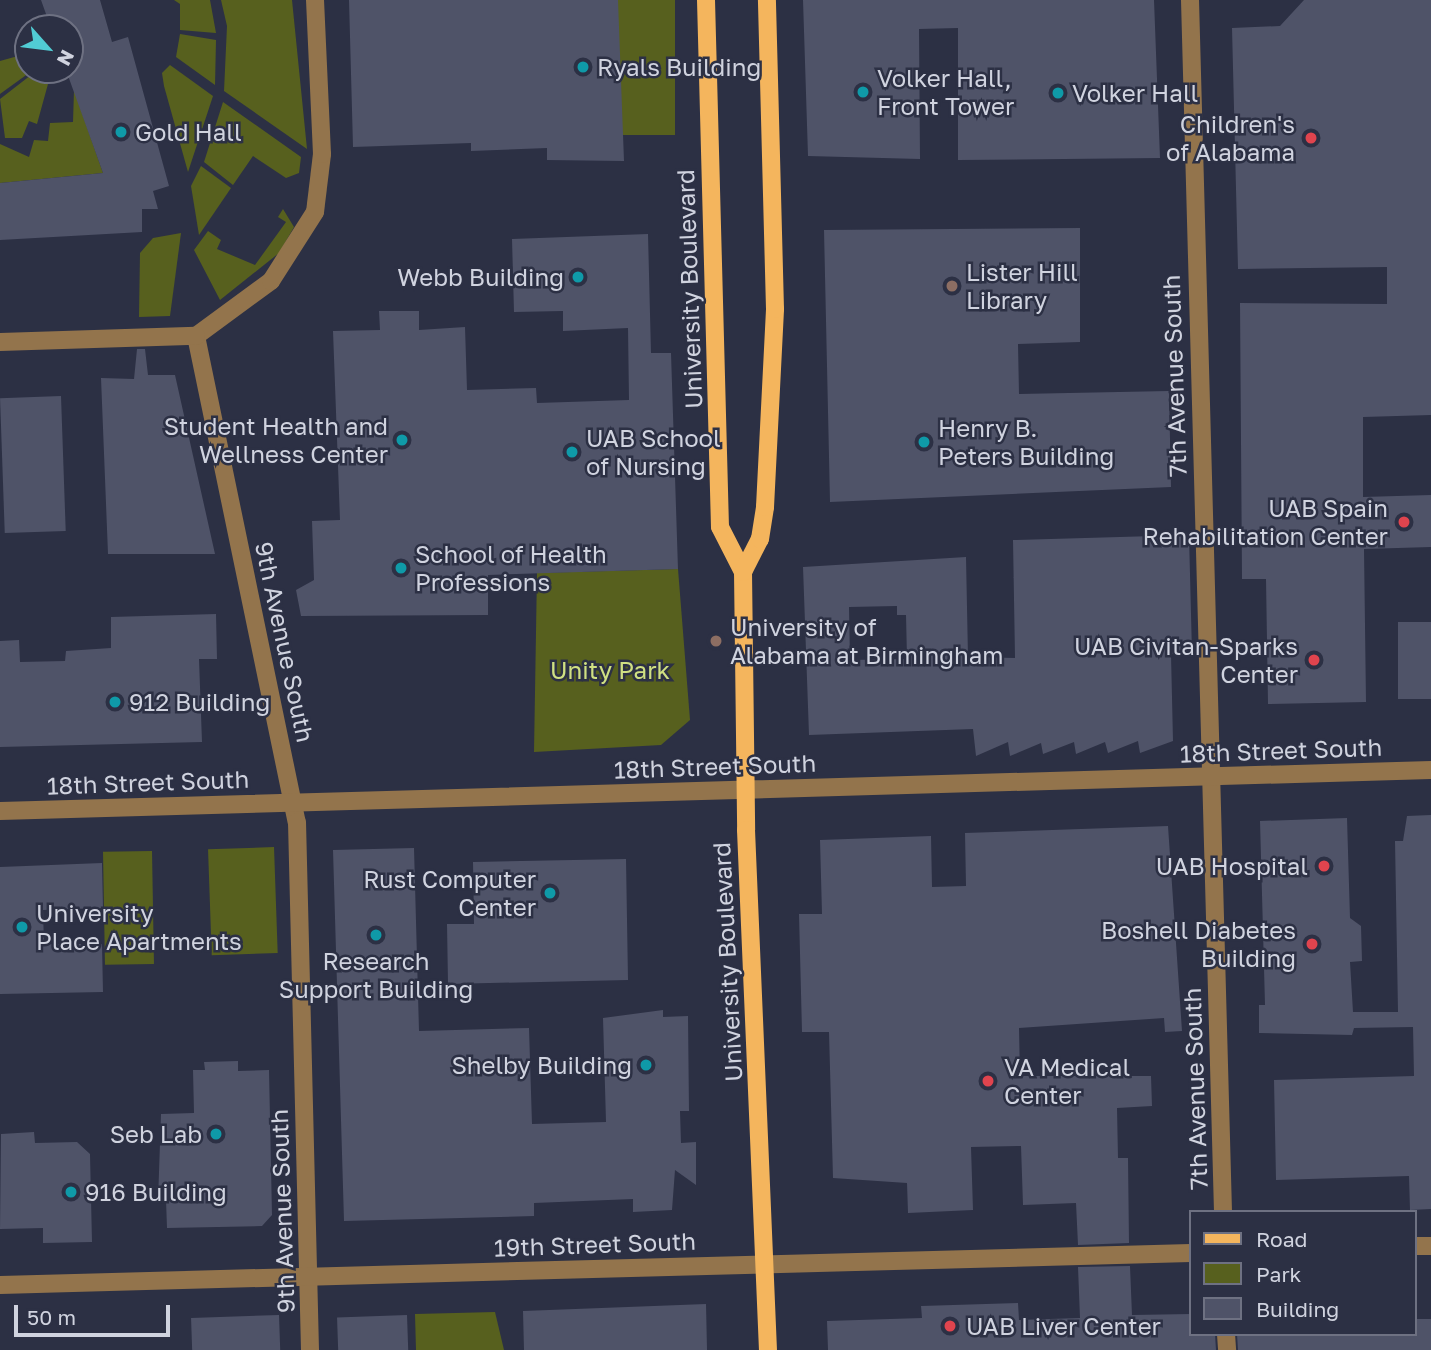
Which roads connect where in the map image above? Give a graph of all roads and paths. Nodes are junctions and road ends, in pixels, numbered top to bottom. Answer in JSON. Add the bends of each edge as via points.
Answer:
{"nodes":[{"id":1,"x":315,"y":0,"type":"edge"},
{"id":2,"x":706,"y":0,"type":"edge"},
{"id":3,"x":767,"y":0,"type":"edge"},
{"id":4,"x":1189,"y":0,"type":"edge"},
{"id":5,"x":196,"y":336,"type":"junction"},
{"id":6,"x":0,"y":342,"type":"edge"},
{"id":7,"x":743,"y":572,"type":"junction"},
{"id":8,"x":1431,"y":770,"type":"edge"},
{"id":9,"x":1212,"y":776,"type":"junction"},
{"id":10,"x":747,"y":787,"type":"junction"},
{"id":11,"x":294,"y":802,"type":"junction"},
{"id":12,"x":0,"y":811,"type":"edge"},
{"id":13,"x":1223,"y":1210,"type":"edge"},
{"id":14,"x":1190,"y":1252,"type":"edge"},
{"id":15,"x":764,"y":1264,"type":"junction"},
{"id":16,"x":308,"y":1277,"type":"junction"},
{"id":17,"x":0,"y":1285,"type":"edge"},
{"id":18,"x":310,"y":1350,"type":"edge"},
{"id":19,"x":768,"y":1350,"type":"edge"}],
"edges":[{"from":1,"to":5,"type":"street","via":[[322,164],[315,212],[271,281]]},
{"from":2,"to":7,"type":"main road","name":"University Boulevard","via":[[720,527]]},
{"from":3,"to":7,"type":"main road","name":"University Boulevard","via":[[775,309],[765,507],[760,539]]},
{"from":4,"to":9,"type":"street","name":"7th Avenue South"},
{"from":5,"to":6,"type":"street"},
{"from":5,"to":11,"type":"street","name":"9th Avenue South"},
{"from":7,"to":10,"type":"main road","name":"University Boulevard"},
{"from":8,"to":9,"type":"street","name":"18th Street South"},
{"from":9,"to":10,"type":"street","name":"18th Street South"},
{"from":9,"to":13,"type":"street","name":"7th Avenue South"},
{"from":10,"to":11,"type":"street","name":"18th Street South"},
{"from":10,"to":15,"type":"main road","name":"University Boulevard"},
{"from":11,"to":12,"type":"street","name":"18th Street South"},
{"from":11,"to":16,"type":"street","name":"9th Avenue South"},
{"from":14,"to":15,"type":"street","name":"19th Street South"},
{"from":15,"to":16,"type":"street","name":"19th Street South"},
{"from":15,"to":19,"type":"main road","name":"University Boulevard"},
{"from":16,"to":17,"type":"street","name":"19th Street South"},
{"from":16,"to":18,"type":"street","name":"9th Avenue South"}]}
